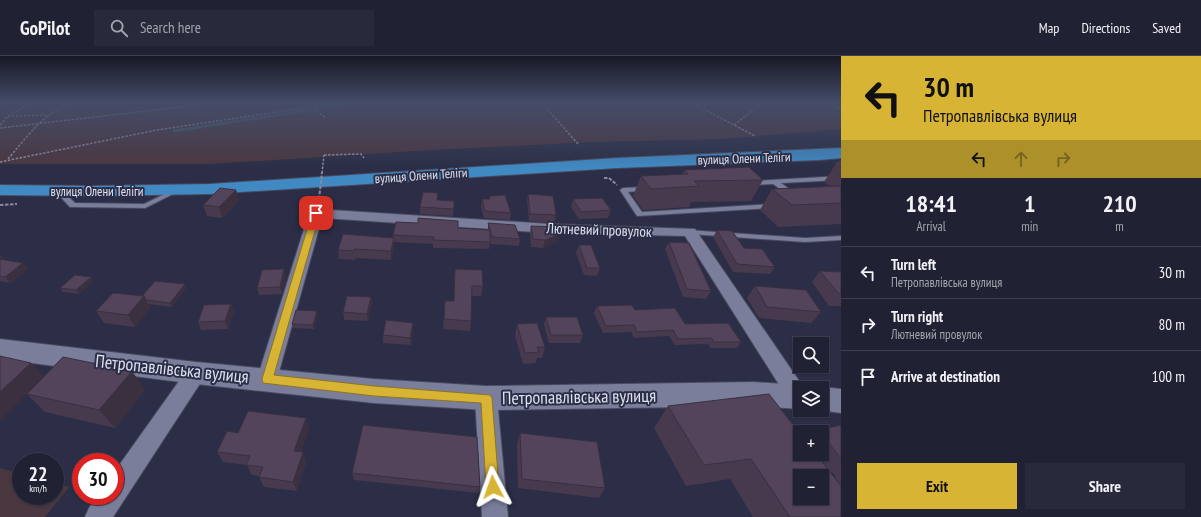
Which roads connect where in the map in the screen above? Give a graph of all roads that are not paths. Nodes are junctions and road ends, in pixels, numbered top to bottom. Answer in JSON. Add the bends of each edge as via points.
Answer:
{"nodes":[{"id":1,"x":841,"y":142,"type":"edge"},
{"id":2,"x":841,"y":153,"type":"edge"},
{"id":3,"x":0,"y":177,"type":"edge"},
{"id":4,"x":841,"y":178,"type":"edge"},
{"id":5,"x":811,"y":180,"type":"junction"},
{"id":6,"x":775,"y":182,"type":"junction"},
{"id":7,"x":745,"y":184,"type":"edge"},
{"id":8,"x":823,"y":188,"type":"edge"},
{"id":9,"x":654,"y":189,"type":"edge"},
{"id":10,"x":0,"y":190,"type":"edge"},
{"id":11,"x":798,"y":200,"type":"edge"},
{"id":12,"x":781,"y":205,"type":"edge"},
{"id":13,"x":690,"y":232,"type":"junction"},
{"id":14,"x":841,"y":238,"type":"edge"},
{"id":15,"x":0,"y":349,"type":"edge"},
{"id":16,"x":196,"y":372,"type":"junction"},
{"id":17,"x":267,"y":379,"type":"junction"},
{"id":18,"x":796,"y":381,"type":"edge"},
{"id":19,"x":486,"y":398,"type":"junction"},
{"id":20,"x":793,"y":399,"type":"edge"},
{"id":21,"x":829,"y":400,"type":"edge"},
{"id":22,"x":841,"y":401,"type":"edge"},
{"id":23,"x":124,"y":479,"type":"edge"},
{"id":24,"x":106,"y":505,"type":"edge"},
{"id":25,"x":98,"y":517,"type":"edge"},
{"id":26,"x":495,"y":517,"type":"edge"}],
"edges":[{"from":1,"to":3,"type":"main road","name":"вулиця Олени Теліги","via":[[498,158],[202,178],[130,180]]},
{"from":2,"to":10,"type":"main road","name":"вулиця Олени Теліги","via":[[602,163],[177,190]]},
{"from":4,"to":5,"type":"lane"},
{"from":5,"to":6,"type":"lane"},
{"from":5,"to":8,"type":"lane"},
{"from":6,"to":7,"type":"lane"},
{"from":6,"to":11,"type":"lane"},
{"from":9,"to":12,"type":"lane","via":[[623,190],[640,214]]},
{"from":13,"to":14,"type":"lane","via":[[805,240]]},
{"from":13,"to":17,"type":"street","name":"Лютневий провулок","via":[[559,229],[316,213]]},
{"from":13,"to":18,"type":"street"},
{"from":15,"to":16,"type":"street","name":"Петропавлівська вулиця"},
{"from":16,"to":17,"type":"street","name":"Петропавлівська вулиця"},
{"from":16,"to":23,"type":"street"},
{"from":17,"to":19,"type":"street","name":"Петропавлівська вулиця","via":[[374,391]]},
{"from":19,"to":20,"type":"street","name":"Петропавлівська вулиця","via":[[761,404]]},
{"from":19,"to":26,"type":"street"},
{"from":21,"to":22,"type":"street","name":"Петропавлівська вулиця"},
{"from":24,"to":25,"type":"street"}]}
